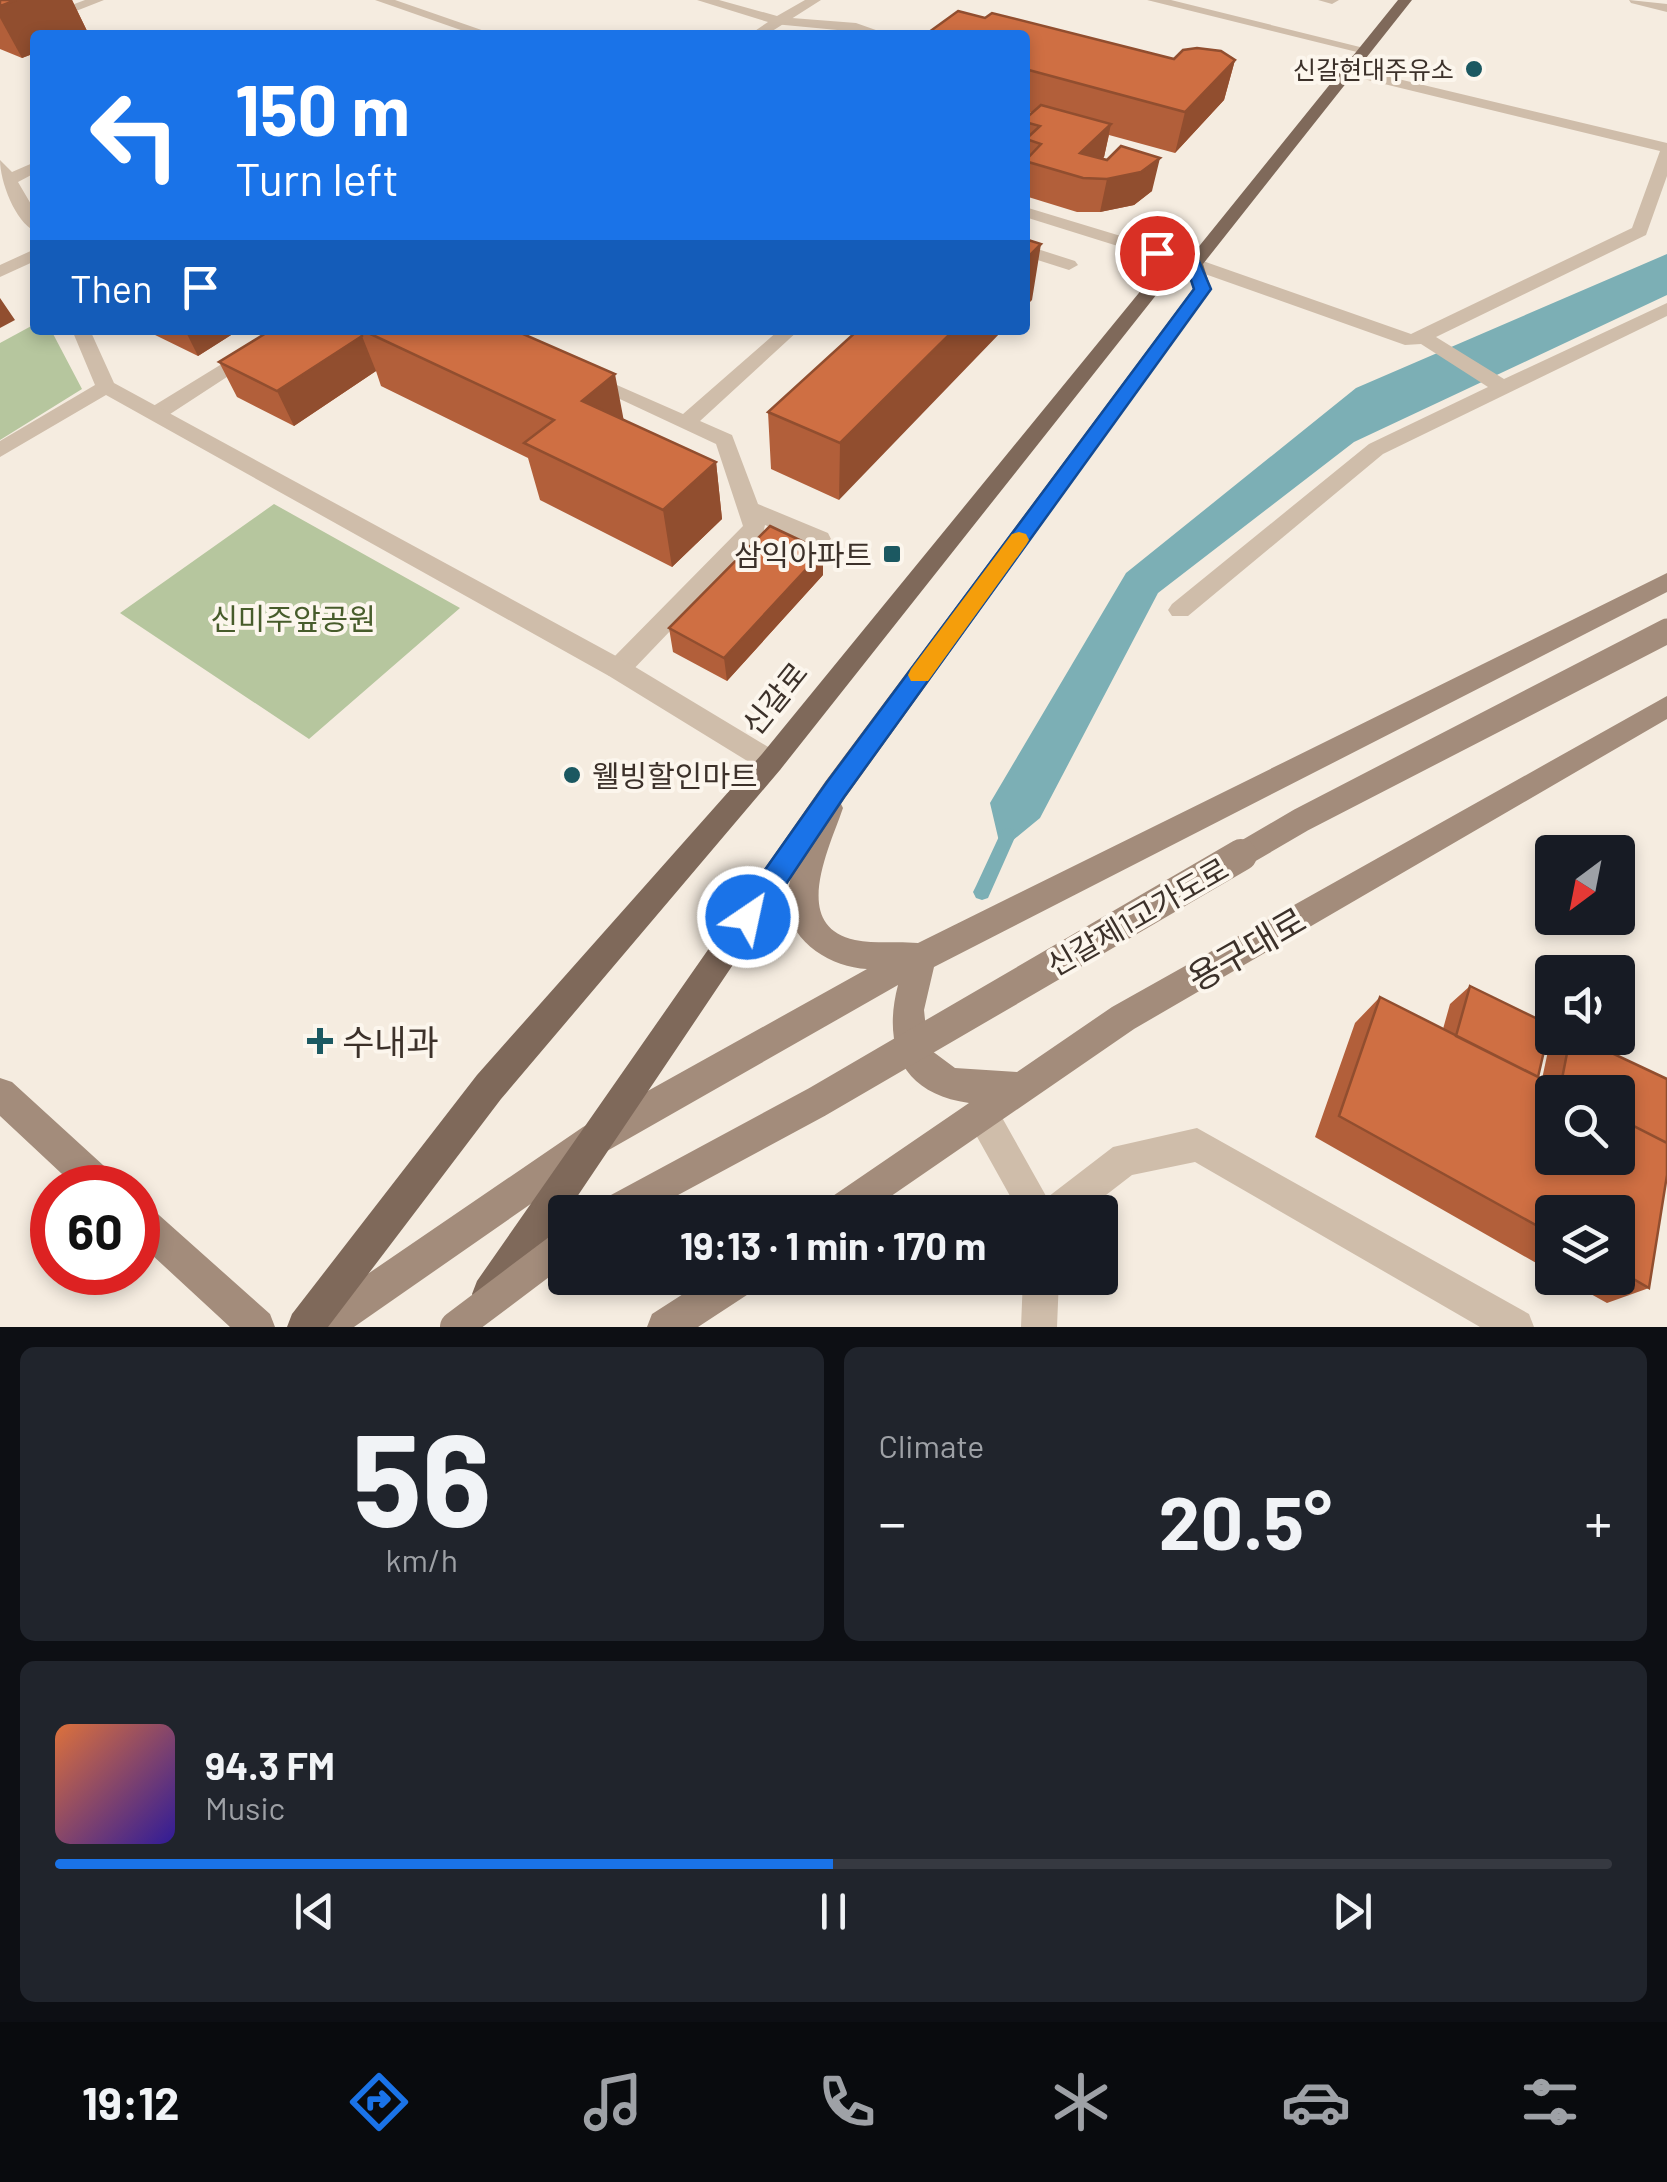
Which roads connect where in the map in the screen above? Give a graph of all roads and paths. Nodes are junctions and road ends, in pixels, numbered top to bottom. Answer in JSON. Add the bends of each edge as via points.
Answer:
{"nodes":[{"id":1,"x":97,"y":0,"type":"edge"},
{"id":2,"x":382,"y":0,"type":"edge"},
{"id":3,"x":704,"y":0,"type":"edge"},
{"id":4,"x":814,"y":0,"type":"edge"},
{"id":5,"x":1154,"y":0,"type":"edge"},
{"id":6,"x":1404,"y":0,"type":"edge"},
{"id":7,"x":1636,"y":0,"type":"edge"},
{"id":8,"x":1667,"y":8,"type":"edge"},
{"id":9,"x":779,"y":22,"type":"junction"},
{"id":10,"x":473,"y":30,"type":"edge"},
{"id":11,"x":765,"y":30,"type":"edge"},
{"id":12,"x":866,"y":30,"type":"edge"},
{"id":13,"x":0,"y":37,"type":"edge"},
{"id":14,"x":1365,"y":50,"type":"junction"},
{"id":15,"x":1348,"y":71,"type":"junction"},
{"id":16,"x":1667,"y":150,"type":"edge"},
{"id":17,"x":30,"y":168,"type":"edge"},
{"id":18,"x":5,"y":172,"type":"edge"},
{"id":19,"x":1030,"y":214,"type":"edge"},
{"id":20,"x":30,"y":217,"type":"edge"},
{"id":21,"x":1030,"y":252,"type":"edge"},
{"id":22,"x":30,"y":257,"type":"edge"},
{"id":23,"x":1194,"y":264,"type":"junction"},
{"id":24,"x":1069,"y":265,"type":"dead end"},
{"id":25,"x":0,"y":272,"type":"edge"},
{"id":26,"x":1667,"y":309,"type":"edge"},
{"id":27,"x":83,"y":335,"type":"edge"},
{"id":28,"x":282,"y":335,"type":"edge"},
{"id":29,"x":784,"y":335,"type":"edge"},
{"id":30,"x":1421,"y":336,"type":"junction"},
{"id":31,"x":573,"y":372,"type":"edge"},
{"id":32,"x":106,"y":387,"type":"junction"},
{"id":33,"x":1504,"y":388,"type":"junction"},
{"id":34,"x":157,"y":413,"type":"junction"},
{"id":35,"x":685,"y":422,"type":"junction"},
{"id":36,"x":0,"y":450,"type":"edge"},
{"id":37,"x":749,"y":508,"type":"junction"},
{"id":38,"x":820,"y":540,"type":"dead end"},
{"id":39,"x":1667,"y":582,"type":"edge"},
{"id":40,"x":1180,"y":610,"type":"dead end"},
{"id":41,"x":1667,"y":632,"type":"edge"},
{"id":42,"x":618,"y":669,"type":"junction"},
{"id":43,"x":1667,"y":706,"type":"edge"},
{"id":44,"x":771,"y":762,"type":"junction"},
{"id":45,"x":836,"y":790,"type":"junction"},
{"id":46,"x":922,"y":958,"type":"junction"},
{"id":47,"x":1024,"y":1088,"type":"junction"},
{"id":48,"x":0,"y":1094,"type":"edge"},
{"id":49,"x":983,"y":1117,"type":"junction"},
{"id":50,"x":595,"y":1140,"type":"junction"},
{"id":51,"x":78,"y":1165,"type":"edge"},
{"id":52,"x":645,"y":1195,"type":"edge"},
{"id":53,"x":865,"y":1195,"type":"edge"},
{"id":54,"x":1028,"y":1195,"type":"edge"},
{"id":55,"x":1078,"y":1195,"type":"edge"},
{"id":56,"x":160,"y":1238,"type":"edge"},
{"id":57,"x":548,"y":1259,"type":"edge"},
{"id":58,"x":714,"y":1295,"type":"edge"},
{"id":59,"x":1041,"y":1295,"type":"edge"},
{"id":60,"x":258,"y":1327,"type":"edge"},
{"id":61,"x":304,"y":1327,"type":"edge"},
{"id":62,"x":322,"y":1327,"type":"edge"},
{"id":63,"x":456,"y":1327,"type":"edge"},
{"id":64,"x":467,"y":1327,"type":"edge"},
{"id":65,"x":665,"y":1327,"type":"edge"},
{"id":66,"x":1040,"y":1327,"type":"edge"},
{"id":67,"x":1516,"y":1327,"type":"edge"}],
"edges":[{"from":1,"to":13,"type":"street"},
{"from":2,"to":10,"type":"street"},
{"from":3,"to":9,"type":"street"},
{"from":4,"to":9,"type":"street"},
{"from":5,"to":14,"type":"street"},
{"from":6,"to":14,"type":"main road","name":"신갈로"},
{"from":7,"to":8,"type":"street"},
{"from":9,"to":11,"type":"street"},
{"from":9,"to":12,"type":"street"},
{"from":14,"to":15,"type":"main road","name":"신갈로"},
{"from":15,"to":16,"type":"street"},
{"from":15,"to":23,"type":"main road","name":"신갈로"},
{"from":16,"to":30,"type":"street","via":[[1640,231]]},
{"from":17,"to":18,"type":"street"},
{"from":18,"to":20,"type":"street"},
{"from":19,"to":23,"type":"street"},
{"from":21,"to":24,"type":"street"},
{"from":22,"to":25,"type":"street"},
{"from":23,"to":30,"type":"street","via":[[1412,341]]},
{"from":23,"to":44,"type":"main road","name":"신갈로","via":[[1162,276]]},
{"from":23,"to":45,"type":"main road","via":[[1202,289]]},
{"from":26,"to":33,"type":"street"},
{"from":27,"to":32,"type":"street"},
{"from":28,"to":34,"type":"street"},
{"from":29,"to":35,"type":"street"},
{"from":30,"to":33,"type":"street"},
{"from":31,"to":35,"type":"street"},
{"from":32,"to":34,"type":"street"},
{"from":32,"to":36,"type":"street"},
{"from":33,"to":40,"type":"street","via":[[1376,449]]},
{"from":34,"to":42,"type":"street"},
{"from":35,"to":37,"type":"street","via":[[724,440]]},
{"from":37,"to":38,"type":"street"},
{"from":37,"to":42,"type":"street","via":[[755,528]]},
{"from":39,"to":46,"type":"main road"},
{"from":41,"to":52,"type":"main road","name":"신갈제1고가도로","bridge":true,"via":[[1301,820]]},
{"from":42,"to":44,"type":"street"},
{"from":43,"to":47,"type":"main road","name":"용구대로","via":[[1124,1018]]},
{"from":44,"to":61,"type":"main road","name":"신갈로","via":[[489,1088]]},
{"from":45,"to":46,"type":"main road","via":[[801,905],[817,937],[852,954]]},
{"from":45,"to":50,"type":"main road"},
{"from":46,"to":47,"type":"main road","via":[[905,1032],[921,1062],[944,1082]]},
{"from":46,"to":50,"type":"main road"},
{"from":47,"to":49,"type":"main road","name":"용구대로"},
{"from":48,"to":51,"type":"main road"},
{"from":49,"to":53,"type":"main road","name":"용구대로"},
{"from":49,"to":54,"type":"street"},
{"from":50,"to":62,"type":"main road"},
{"from":50,"to":64,"type":"main road"},
{"from":55,"to":67,"type":"street","via":[[1125,1159],[1197,1144]]},
{"from":56,"to":60,"type":"main road"},
{"from":57,"to":63,"type":"main road","bridge":true},
{"from":58,"to":65,"type":"main road"},
{"from":59,"to":66,"type":"street"}]}
